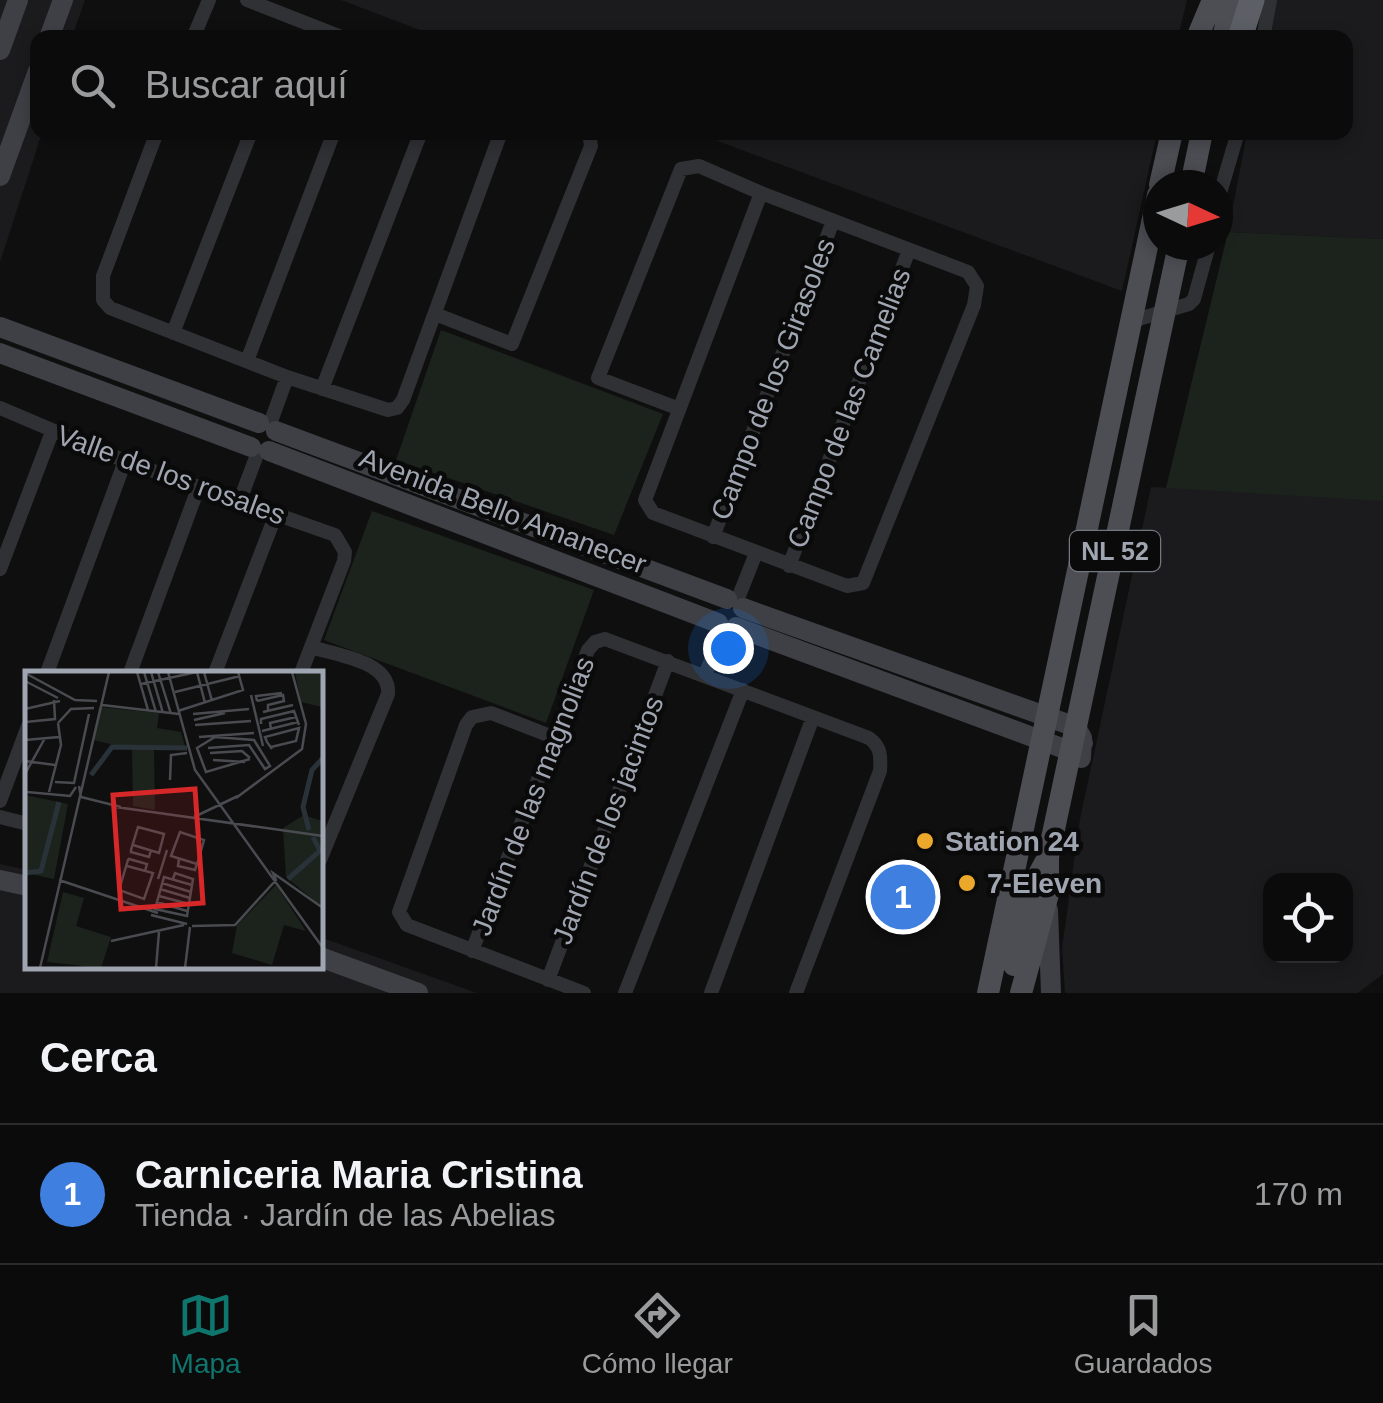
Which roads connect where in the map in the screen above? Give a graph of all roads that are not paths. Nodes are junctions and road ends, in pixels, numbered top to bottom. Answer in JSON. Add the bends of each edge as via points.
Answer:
{"nodes":[{"id":1,"x":18,"y":0,"type":"edge"},
{"id":2,"x":63,"y":0,"type":"edge"},
{"id":3,"x":209,"y":0,"type":"edge"},
{"id":4,"x":247,"y":0,"type":"edge"},
{"id":5,"x":1213,"y":0,"type":"edge"},
{"id":6,"x":1232,"y":0,"type":"edge"},
{"id":7,"x":1250,"y":0,"type":"edge"},
{"id":8,"x":1270,"y":0,"type":"edge"},
{"id":9,"x":296,"y":19,"type":"junction"},
{"id":10,"x":53,"y":30,"type":"edge"},
{"id":11,"x":197,"y":30,"type":"edge"},
{"id":12,"x":291,"y":30,"type":"edge"},
{"id":13,"x":324,"y":30,"type":"edge"},
{"id":14,"x":1200,"y":30,"type":"edge"},
{"id":15,"x":1225,"y":30,"type":"edge"},
{"id":16,"x":1242,"y":30,"type":"edge"},
{"id":17,"x":1264,"y":30,"type":"edge"},
{"id":18,"x":0,"y":50,"type":"edge"},
{"id":19,"x":30,"y":93,"type":"edge"},
{"id":20,"x":155,"y":140,"type":"edge"},
{"id":21,"x":249,"y":140,"type":"edge"},
{"id":22,"x":331,"y":140,"type":"edge"},
{"id":23,"x":417,"y":140,"type":"edge"},
{"id":24,"x":499,"y":140,"type":"edge"},
{"id":25,"x":590,"y":140,"type":"edge"},
{"id":26,"x":1170,"y":140,"type":"edge"},
{"id":27,"x":1209,"y":140,"type":"edge"},
{"id":28,"x":1210,"y":140,"type":"edge"},
{"id":29,"x":1236,"y":140,"type":"edge"},
{"id":30,"x":1164,"y":170,"type":"edge"},
{"id":31,"x":1197,"y":170,"type":"edge"},
{"id":32,"x":1207,"y":170,"type":"edge"},
{"id":33,"x":1227,"y":170,"type":"edge"},
{"id":34,"x":0,"y":176,"type":"edge"},
{"id":35,"x":760,"y":193,"type":"junction"},
{"id":36,"x":834,"y":221,"type":"junction"},
{"id":37,"x":909,"y":250,"type":"junction"},
{"id":38,"x":1145,"y":260,"type":"edge"},
{"id":39,"x":1149,"y":260,"type":"edge"},
{"id":40,"x":1177,"y":260,"type":"edge"},
{"id":41,"x":1190,"y":260,"type":"edge"},
{"id":42,"x":1205,"y":260,"type":"edge"},
{"id":43,"x":1170,"y":309,"type":"junction"},
{"id":44,"x":435,"y":314,"type":"junction"},
{"id":45,"x":1132,"y":321,"type":"junction"},
{"id":46,"x":0,"y":327,"type":"edge"},
{"id":47,"x":174,"y":333,"type":"junction"},
{"id":48,"x":38,"y":343,"type":"junction"},
{"id":49,"x":0,"y":353,"type":"edge"},
{"id":50,"x":66,"y":354,"type":"junction"},
{"id":51,"x":247,"y":362,"type":"junction"},
{"id":52,"x":30,"y":364,"type":"junction"},
{"id":53,"x":59,"y":376,"type":"junction"},
{"id":54,"x":287,"y":377,"type":"junction"},
{"id":55,"x":322,"y":389,"type":"junction"},
{"id":56,"x":0,"y":408,"type":"edge"},
{"id":57,"x":678,"y":408,"type":"junction"},
{"id":58,"x":52,"y":432,"type":"junction"},
{"id":59,"x":264,"y":438,"type":"junction"},
{"id":60,"x":125,"y":462,"type":"junction"},
{"id":61,"x":1099,"y":484,"type":"junction"},
{"id":62,"x":199,"y":486,"type":"junction"},
{"id":63,"x":240,"y":500,"type":"junction"},
{"id":64,"x":484,"y":509,"type":"junction"},
{"id":65,"x":276,"y":514,"type":"junction"},
{"id":66,"x":510,"y":519,"type":"junction"},
{"id":67,"x":1122,"y":521,"type":"junction"},
{"id":68,"x":475,"y":530,"type":"junction"},
{"id":69,"x":713,"y":537,"type":"junction"},
{"id":70,"x":503,"y":540,"type":"junction"},
{"id":71,"x":756,"y":554,"type":"junction"},
{"id":72,"x":789,"y":566,"type":"junction"},
{"id":73,"x":0,"y":569,"type":"edge"},
{"id":74,"x":731,"y":614,"type":"junction"},
{"id":75,"x":311,"y":646,"type":"junction"},
{"id":76,"x":668,"y":661,"type":"junction"},
{"id":77,"x":899,"y":663,"type":"junction"},
{"id":78,"x":48,"y":671,"type":"edge"},
{"id":79,"x":131,"y":671,"type":"edge"},
{"id":80,"x":215,"y":671,"type":"edge"},
{"id":81,"x":302,"y":671,"type":"edge"},
{"id":82,"x":705,"y":674,"type":"junction"},
{"id":83,"x":931,"y":675,"type":"junction"},
{"id":84,"x":890,"y":683,"type":"junction"},
{"id":85,"x":743,"y":690,"type":"junction"},
{"id":86,"x":924,"y":696,"type":"junction"},
{"id":87,"x":813,"y":717,"type":"junction"},
{"id":88,"x":1043,"y":729,"type":"junction"},
{"id":89,"x":25,"y":734,"type":"edge"},
{"id":90,"x":552,"y":737,"type":"junction"},
{"id":91,"x":1080,"y":745,"type":"junction"},
{"id":92,"x":0,"y":801,"type":"edge"},
{"id":93,"x":0,"y":818,"type":"edge"},
{"id":94,"x":25,"y":823,"type":"edge"},
{"id":95,"x":322,"y":855,"type":"edge"},
{"id":96,"x":1048,"y":857,"type":"junction"},
{"id":97,"x":0,"y":880,"type":"edge"},
{"id":98,"x":25,"y":885,"type":"edge"},
{"id":99,"x":1048,"y":894,"type":"junction"},
{"id":100,"x":1024,"y":920,"type":"junction"},
{"id":101,"x":472,"y":951,"type":"junction"},
{"id":102,"x":322,"y":958,"type":"edge"},
{"id":103,"x":996,"y":961,"type":"junction"},
{"id":104,"x":1029,"y":966,"type":"junction"},
{"id":105,"x":548,"y":980,"type":"junction"},
{"id":106,"x":418,"y":993,"type":"edge"},
{"id":107,"x":584,"y":993,"type":"edge"},
{"id":108,"x":625,"y":993,"type":"edge"},
{"id":109,"x":710,"y":993,"type":"edge"},
{"id":110,"x":796,"y":993,"type":"edge"},
{"id":111,"x":988,"y":993,"type":"edge"},
{"id":112,"x":1006,"y":993,"type":"edge"},
{"id":113,"x":1021,"y":993,"type":"edge"},
{"id":114,"x":1033,"y":993,"type":"edge"},
{"id":115,"x":1050,"y":993,"type":"edge"}],
"edges":[{"from":1,"to":18,"type":"street"},
{"from":2,"to":10,"type":"street"},
{"from":3,"to":11,"type":"street"},
{"from":4,"to":9,"type":"street"},
{"from":5,"to":14,"type":"main road"},
{"from":6,"to":15,"type":"main road"},
{"from":7,"to":16,"type":"highway"},
{"from":8,"to":17,"type":"street"},
{"from":9,"to":12,"type":"street"},
{"from":9,"to":13,"type":"street"},
{"from":19,"to":34,"type":"street"},
{"from":20,"to":47,"type":"street","via":[[101,288],[110,308]]},
{"from":21,"to":47,"type":"street"},
{"from":22,"to":51,"type":"street"},
{"from":23,"to":55,"type":"street"},
{"from":24,"to":44,"type":"street"},
{"from":25,"to":44,"type":"street","via":[[512,344]]},
{"from":26,"to":30,"type":"main road"},
{"from":27,"to":31,"type":"main road"},
{"from":28,"to":32,"type":"main road"},
{"from":29,"to":33,"type":"street"},
{"from":35,"to":36,"type":"street"},
{"from":35,"to":57,"type":"street"},
{"from":35,"to":57,"type":"street","via":[[699,166],[680,169],[598,378]]},
{"from":36,"to":37,"type":"street"},
{"from":36,"to":69,"type":"street","name":"Campo de los Girasoles"},
{"from":37,"to":72,"type":"street","name":"Campo de las Camelias"},
{"from":37,"to":72,"type":"street","via":[[968,272],[977,286],[967,324],[866,578],[847,586]]},
{"from":38,"to":45,"type":"main road"},
{"from":39,"to":43,"type":"main road","via":[[1145,293],[1155,308]]},
{"from":40,"to":43,"type":"main road","number":"NL 52"},
{"from":41,"to":43,"type":"main road"},
{"from":42,"to":43,"type":"street","via":[[1194,299]]},
{"from":43,"to":45,"type":"street"},
{"from":43,"to":67,"type":"main road","number":"NL 52"},
{"from":43,"to":91,"type":"main road"},
{"from":44,"to":55,"type":"street","via":[[397,408]]},
{"from":45,"to":61,"type":"main road"},
{"from":46,"to":48,"type":"street","name":"Avenida Bello Amanecer"},
{"from":47,"to":51,"type":"street"},
{"from":48,"to":50,"type":"street","name":"Avenida Bello Amanecer"},
{"from":48,"to":52,"type":"street"},
{"from":49,"to":52,"type":"street","name":"Avenida Bello Amanecer"},
{"from":50,"to":53,"type":"street"},
{"from":50,"to":59,"type":"street","name":"Avenida Bello Amanecer"},
{"from":51,"to":54,"type":"street"},
{"from":52,"to":53,"type":"street","name":"Avenida Bello Amanecer"},
{"from":53,"to":59,"type":"street","name":"Avenida Bello Amanecer"},
{"from":54,"to":55,"type":"street"},
{"from":54,"to":59,"type":"street"},
{"from":56,"to":58,"type":"street","name":"Valle de los rosales"},
{"from":57,"to":69,"type":"street","via":[[646,490],[648,508]]},
{"from":58,"to":60,"type":"street","name":"Valle de los rosales"},
{"from":58,"to":73,"type":"street"},
{"from":59,"to":63,"type":"street"},
{"from":59,"to":64,"type":"street","name":"Avenida Bello Amanecer"},
{"from":59,"to":68,"type":"street","name":"Avenida Bello Amanecer"},
{"from":60,"to":62,"type":"street","name":"Valle de los rosales"},
{"from":60,"to":78,"type":"street"},
{"from":61,"to":67,"type":"main road"},
{"from":61,"to":88,"type":"main road"},
{"from":62,"to":63,"type":"street","name":"Valle de los rosales"},
{"from":62,"to":79,"type":"street"},
{"from":63,"to":65,"type":"street","name":"Valle de los rosales"},
{"from":64,"to":66,"type":"street","name":"Avenida Bello Amanecer"},
{"from":64,"to":68,"type":"street"},
{"from":65,"to":75,"type":"street","name":"Valle de los rosales","via":[[342,542],[344,561]]},
{"from":65,"to":80,"type":"street"},
{"from":66,"to":70,"type":"street"},
{"from":66,"to":74,"type":"street","name":"Avenida Bello Amanecer"},
{"from":67,"to":91,"type":"main road","number":"NL 52"},
{"from":68,"to":70,"type":"street","name":"Avenida Bello Amanecer"},
{"from":69,"to":71,"type":"street"},
{"from":70,"to":74,"type":"street","name":"Avenida Bello Amanecer"},
{"from":71,"to":72,"type":"street"},
{"from":71,"to":74,"type":"street"},
{"from":74,"to":77,"type":"street","name":"Avenida Bello Amanecer"},
{"from":74,"to":82,"type":"street"},
{"from":74,"to":84,"type":"street","name":"Avenida Bello Amanecer"},
{"from":75,"to":81,"type":"street"},
{"from":75,"to":95,"type":"street","via":[[379,670],[389,684]]},
{"from":76,"to":82,"type":"street"},
{"from":76,"to":90,"type":"street","name":"Jardín de las magnolias","via":[[615,640],[595,642]]},
{"from":76,"to":105,"type":"street","name":"Jardín de los jacintos"},
{"from":77,"to":83,"type":"street","name":"Avenida Bello Amanecer"},
{"from":77,"to":84,"type":"street"},
{"from":82,"to":85,"type":"street"},
{"from":83,"to":86,"type":"street"},
{"from":83,"to":88,"type":"street","name":"Avenida Bello Amanecer"},
{"from":84,"to":86,"type":"street","name":"Avenida Bello Amanecer"},
{"from":85,"to":87,"type":"street"},
{"from":85,"to":108,"type":"street"},
{"from":86,"to":88,"type":"street","name":"Avenida Bello Amanecer"},
{"from":87,"to":109,"type":"street"},
{"from":87,"to":110,"type":"street","via":[[868,738],[881,756]]},
{"from":88,"to":91,"type":"street","name":"Avenida Bello Amanecer"},
{"from":88,"to":103,"type":"main road"},
{"from":89,"to":92,"type":"street"},
{"from":90,"to":101,"type":"street","name":"Jardín de las magnolias"},
{"from":90,"to":101,"type":"street","via":[[491,713],[466,725],[400,904],[407,925]]},
{"from":91,"to":96,"type":"main road","number":"NL 52"},
{"from":91,"to":99,"type":"main road"},
{"from":93,"to":94,"type":"street"},
{"from":96,"to":99,"type":"main road","number":"NL 52"},
{"from":96,"to":100,"type":"main road","number":"NL 52"},
{"from":97,"to":98,"type":"street"},
{"from":99,"to":104,"type":"main road"},
{"from":99,"to":115,"type":"street","number":"NL 52"},
{"from":100,"to":104,"type":"street","number":"NL 52"},
{"from":100,"to":112,"type":"main road"},
{"from":101,"to":105,"type":"street"},
{"from":102,"to":106,"type":"street"},
{"from":103,"to":111,"type":"main road"},
{"from":103,"to":112,"type":"main road"},
{"from":104,"to":113,"type":"main road"},
{"from":104,"to":114,"type":"street","number":"NL 52"},
{"from":105,"to":107,"type":"street"}]}
